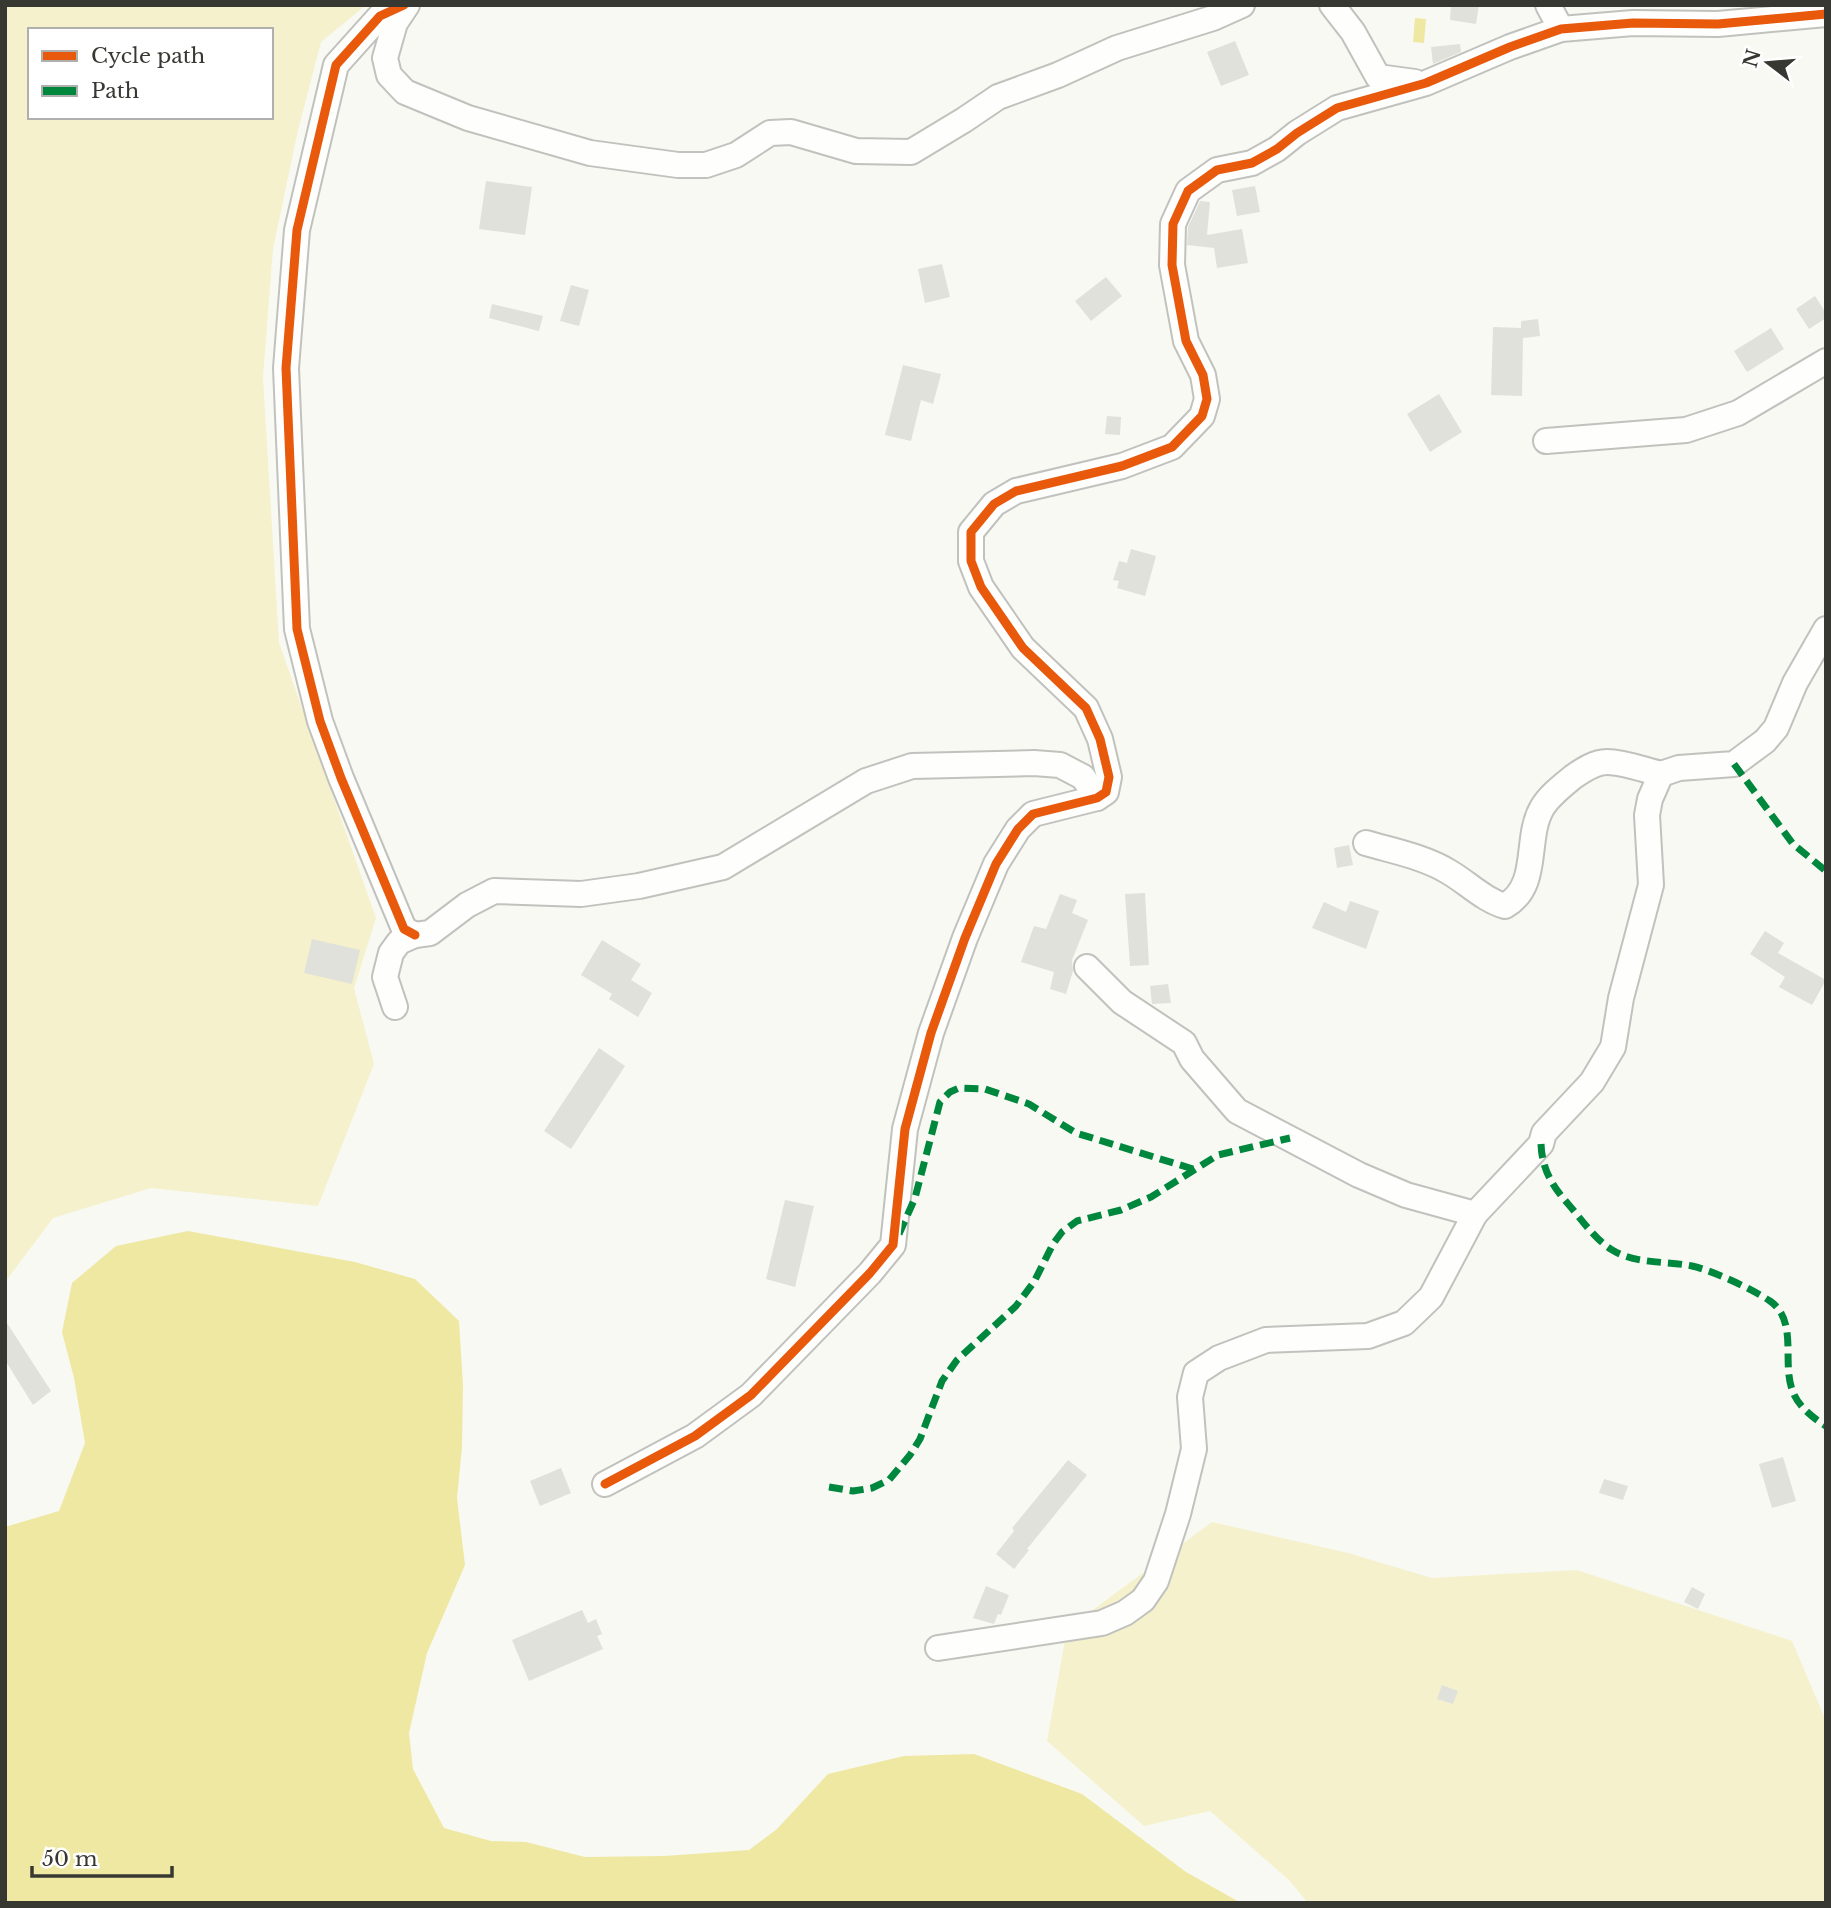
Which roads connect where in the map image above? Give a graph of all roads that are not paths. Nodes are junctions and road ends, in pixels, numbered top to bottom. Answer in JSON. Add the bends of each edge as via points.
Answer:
{"nodes":[{"id":1,"x":406,"y":5,"type":"edge"},
{"id":2,"x":1242,"y":5,"type":"edge"},
{"id":3,"x":1332,"y":5,"type":"edge"},
{"id":4,"x":1548,"y":5,"type":"edge"},
{"id":5,"x":1826,"y":15,"type":"edge"},
{"id":6,"x":1561,"y":29,"type":"junction"},
{"id":7,"x":1426,"y":83,"type":"junction"},
{"id":8,"x":1826,"y":361,"type":"edge"},
{"id":9,"x":1546,"y":441,"type":"dead end"},
{"id":10,"x":1826,"y":629,"type":"edge"},
{"id":11,"x":1661,"y":774,"type":"junction"},
{"id":12,"x":1097,"y":799,"type":"junction"},
{"id":13,"x":1366,"y":843,"type":"dead end"},
{"id":14,"x":415,"y":935,"type":"junction"},
{"id":15,"x":1087,"y":967,"type":"dead end"},
{"id":16,"x":396,"y":1007,"type":"dead end"},
{"id":17,"x":1475,"y":1214,"type":"junction"},
{"id":18,"x":605,"y":1485,"type":"dead end"},
{"id":19,"x":938,"y":1648,"type":"dead end"}],
"edges":[{"from":1,"to":2,"type":"street","via":[[395,23],[385,58],[390,75],[405,92],[468,118],[590,153],[641,162],[706,165],[736,155],[770,133],[791,132],[856,151],[911,152],[998,97],[1117,48]]},
{"from":1,"to":14,"type":"street","via":[[380,16],[336,65],[297,230],[286,368],[297,629],[320,720],[341,778],[404,929]]},
{"from":3,"to":7,"type":"street","via":[[1378,77]]},
{"from":4,"to":6,"type":"street"},
{"from":5,"to":6,"type":"street"},
{"from":6,"to":7,"type":"street"},
{"from":7,"to":12,"type":"street","via":[[1337,108],[1252,163],[1217,170],[1188,191],[1173,224],[1172,265],[1185,341],[1203,375],[1208,399],[1202,416],[1172,447],[1122,466],[1016,491],[993,504],[971,532],[971,561],[981,587],[1023,648],[1086,708],[1109,776],[1106,792]]},
{"from":8,"to":9,"type":"street","via":[[1738,413],[1686,430]]},
{"from":10,"to":11,"type":"street","via":[[1765,741],[1734,764],[1679,768]]},
{"from":11,"to":13,"type":"street","via":[[1607,762],[1572,778],[1540,810],[1528,875],[1513,902],[1505,906],[1435,865]]},
{"from":11,"to":17,"type":"street","via":[[1647,815],[1651,885],[1620,998],[1613,1047],[1592,1082]]},
{"from":12,"to":14,"type":"street","via":[[1083,777],[1060,765],[912,766],[866,781],[723,867],[581,894],[494,891],[430,933]]},
{"from":12,"to":18,"type":"street","via":[[1033,814],[996,864],[931,1033],[905,1129],[893,1245],[751,1395],[695,1436]]},
{"from":14,"to":16,"type":"street","via":[[399,942],[391,953],[385,977]]},
{"from":15,"to":17,"type":"street","via":[[1122,1002],[1184,1044],[1237,1111],[1382,1185]]},
{"from":17,"to":19,"type":"street","via":[[1430,1297],[1404,1323],[1367,1336],[1266,1340],[1219,1358],[1196,1373],[1190,1397],[1194,1450],[1156,1581],[1143,1600],[1102,1623]]}]}
